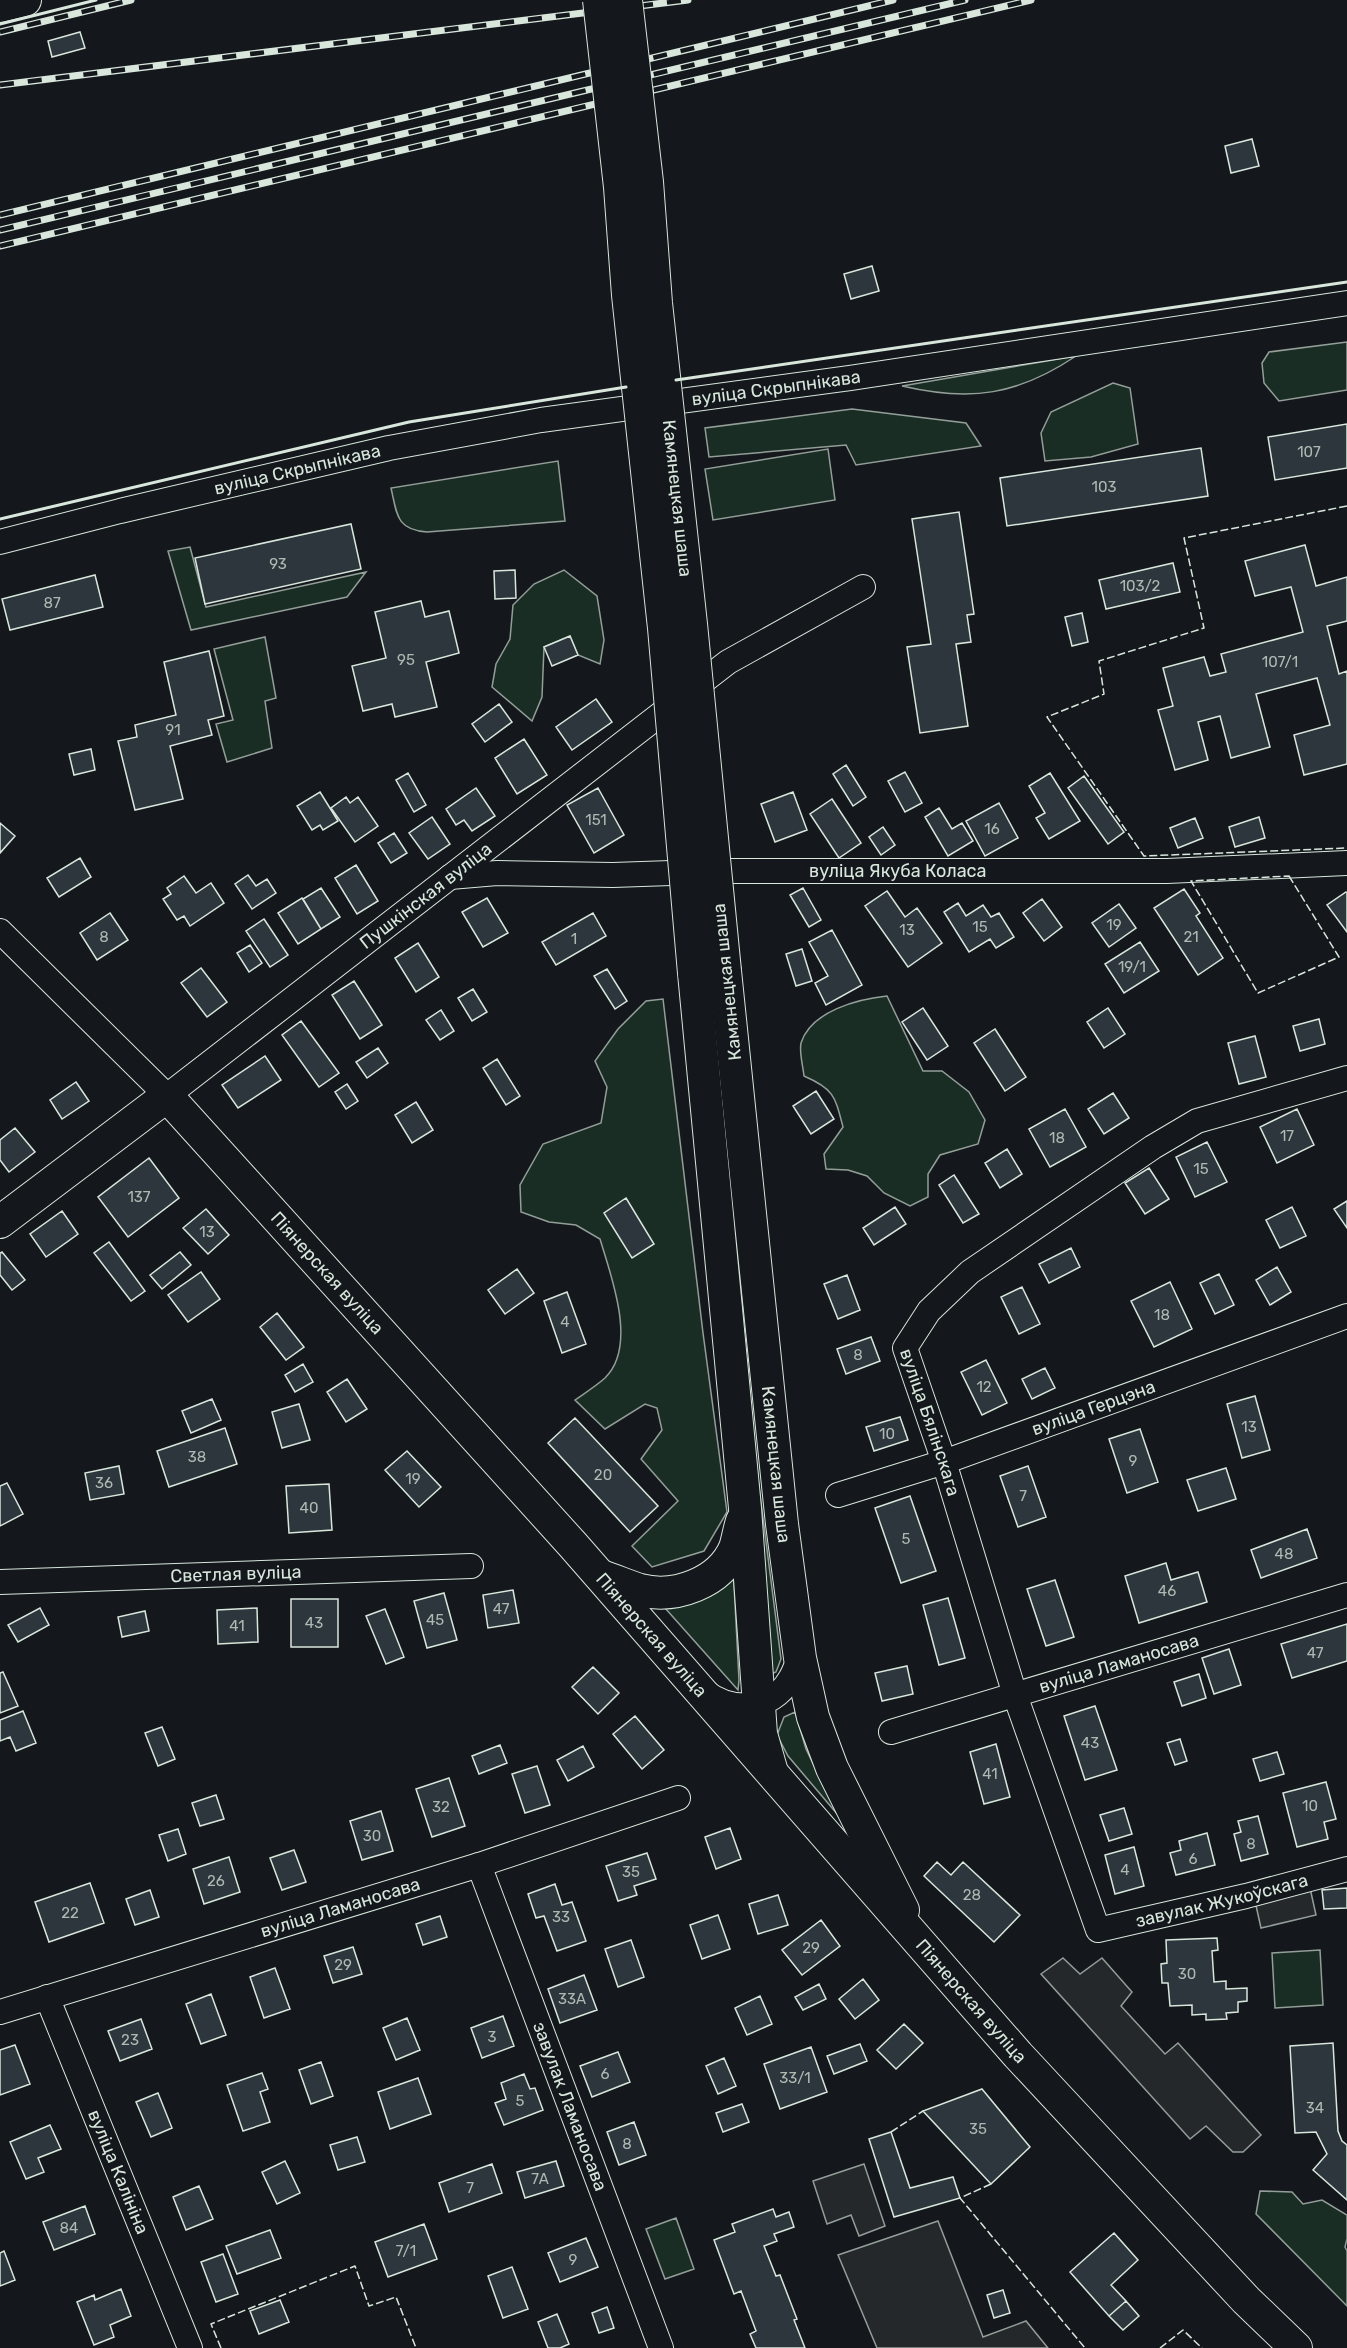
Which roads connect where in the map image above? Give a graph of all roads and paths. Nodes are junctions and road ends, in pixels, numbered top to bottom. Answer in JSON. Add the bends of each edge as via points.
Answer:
{"nodes":[{"id":1,"x":25,"y":0,"type":"edge"},
{"id":2,"x":598,"y":0,"type":"edge"},
{"id":3,"x":626,"y":0,"type":"edge"},
{"id":4,"x":0,"y":6,"type":"edge"},
{"id":5,"x":1347,"y":303,"type":"edge"},
{"id":6,"x":0,"y":542,"type":"edge"},
{"id":7,"x":863,"y":587,"type":"dead end"},
{"id":8,"x":1347,"y":863,"type":"edge"},
{"id":9,"x":450,"y":878,"type":"junction"},
{"id":10,"x":0,"y":931,"type":"edge"},
{"id":11,"x":1347,"y":1078,"type":"edge"},
{"id":12,"x":167,"y":1096,"type":"junction"},
{"id":13,"x":0,"y":1222,"type":"edge"},
{"id":14,"x":1347,"y":1316,"type":"edge"},
{"id":15,"x":944,"y":1462,"type":"junction"},
{"id":16,"x":838,"y":1495,"type":"dead end"},
{"id":17,"x":745,"y":1508,"type":"junction"},
{"id":18,"x":471,"y":1566,"type":"dead end"},
{"id":19,"x":597,"y":1574,"type":"junction"},
{"id":20,"x":0,"y":1582,"type":"edge"},
{"id":21,"x":1347,"y":1595,"type":"edge"},
{"id":22,"x":800,"y":1658,"type":"junction"},
{"id":23,"x":693,"y":1682,"type":"junction"},
{"id":24,"x":1015,"y":1695,"type":"junction"},
{"id":25,"x":759,"y":1703,"type":"junction"},
{"id":26,"x":891,"y":1732,"type":"dead end"},
{"id":27,"x":773,"y":1776,"type":"junction"},
{"id":28,"x":678,"y":1798,"type":"dead end"},
{"id":29,"x":479,"y":1864,"type":"junction"},
{"id":30,"x":1347,"y":1869,"type":"edge"},
{"id":31,"x":1098,"y":1930,"type":"joint"},
{"id":32,"x":917,"y":1940,"type":"junction"},
{"id":33,"x":47,"y":1997,"type":"junction"},
{"id":34,"x":0,"y":2012,"type":"edge"},
{"id":35,"x":190,"y":2348,"type":"edge"},
{"id":36,"x":661,"y":2348,"type":"edge"},
{"id":37,"x":1296,"y":2348,"type":"edge"}],
"edges":[{"from":1,"to":4,"type":"main road"},
{"from":2,"to":17,"type":"main road","name":"Камянецкая шаша","bridge":true,"via":[[664,628]]},
{"from":3,"to":22,"type":"main road","name":"Камянецкая шаша","bridge":true,"via":[[782,1524]]},
{"from":5,"to":6,"type":"street","name":"вуліца Скрыпнікава","via":[[541,420],[389,448]]},
{"from":7,"to":9,"type":"street","name":"Пушкінская вуліца","via":[[728,662]]},
{"from":8,"to":9,"type":"street","name":"вуліца Якуба Коласа","via":[[1167,871],[497,873]]},
{"from":9,"to":12,"type":"street","name":"Пушкінская вуліца"},
{"from":10,"to":12,"type":"street","name":"Піянерская вуліца"},
{"from":11,"to":15,"type":"street","name":"вуліца Бялінскага","via":[[1197,1121],[970,1272],[929,1311],[905,1348]]},
{"from":12,"to":13,"type":"main road","name":"Пушкінская вуліца"},
{"from":12,"to":19,"type":"main road","name":"Піянерская вуліца"},
{"from":14,"to":15,"type":"street","name":"вуліца Герцэна"},
{"from":15,"to":16,"type":"street","name":"вуліца Герцэна"},
{"from":15,"to":24,"type":"street","name":"вуліца Бялінскага"},
{"from":17,"to":19,"type":"main road","via":[[734,1549],[713,1574],[689,1588],[677,1592],[642,1590]]},
{"from":17,"to":25,"type":"main road","name":"Камянецкая шаша"},
{"from":18,"to":20,"type":"street","name":"Светлая вуліца"},
{"from":19,"to":23,"type":"main road","name":"Піянерская вуліца"},
{"from":21,"to":24,"type":"street","name":"вуліца Ламаносава"},
{"from":22,"to":25,"type":"street","via":[[789,1682],[770,1699]]},
{"from":22,"to":32,"type":"main road","name":"Камянецкая шаша","via":[[813,1718],[832,1768]]},
{"from":23,"to":25,"type":"street","via":[[717,1700],[749,1707]]},
{"from":23,"to":27,"type":"main road","name":"Піянерская вуліца"},
{"from":24,"to":26,"type":"street","name":"вуліца Ламаносава"},
{"from":24,"to":31,"type":"street","name":"вуліца Бялінскага"},
{"from":25,"to":27,"type":"main road","name":"Камянецкая шаша","via":[[761,1734]]},
{"from":27,"to":32,"type":"main road","name":"Піянерская вуліца"},
{"from":28,"to":29,"type":"street","name":"вуліца Ламаносава"},
{"from":29,"to":33,"type":"street","name":"вуліца Ламаносава"},
{"from":29,"to":36,"type":"street","name":"завулак Ламаносава"},
{"from":30,"to":31,"type":"street","name":"завулак Жукоўскага"},
{"from":32,"to":37,"type":"main road","name":"Піянерская вуліца","via":[[1060,2101]]},
{"from":33,"to":34,"type":"street","name":"вуліца Ламаносава"},
{"from":33,"to":35,"type":"street","name":"вуліца Калініна"}]}
